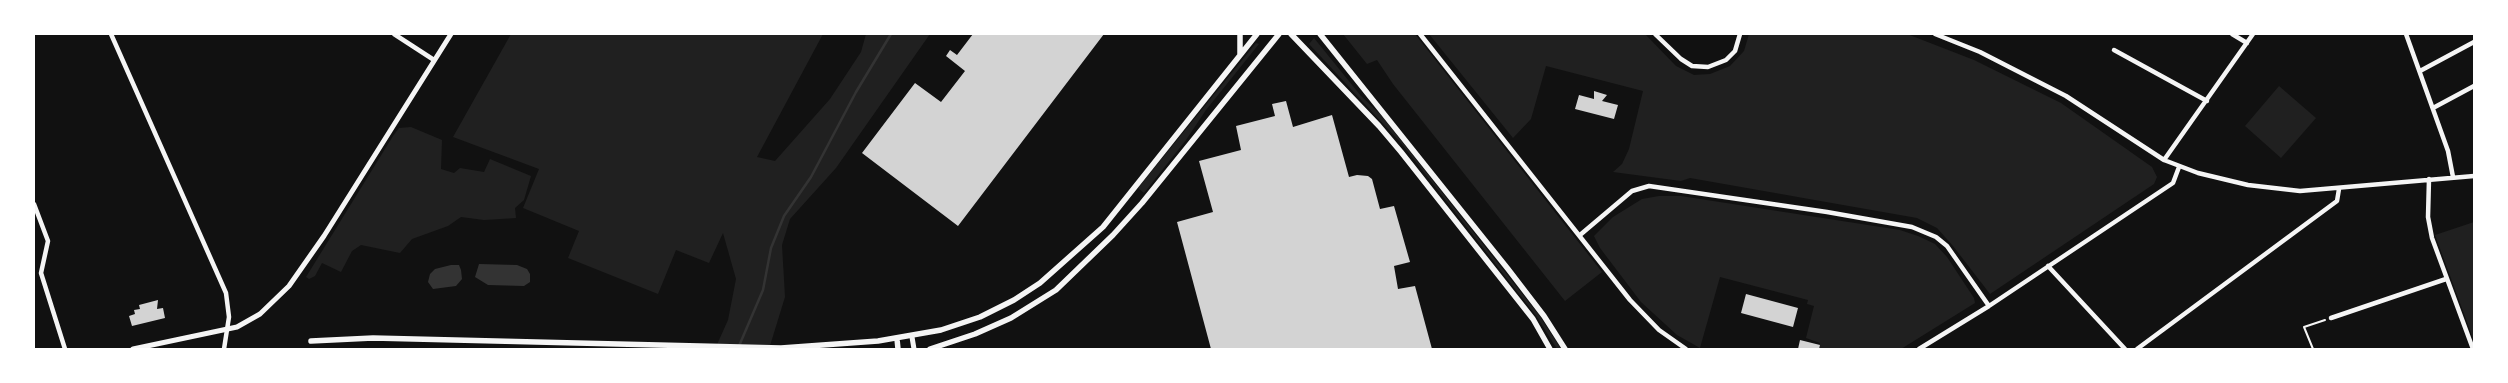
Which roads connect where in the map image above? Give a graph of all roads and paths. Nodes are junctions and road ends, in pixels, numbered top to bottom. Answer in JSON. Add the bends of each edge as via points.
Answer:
{"nodes":[{"id":1,"x":111,"y":34,"type":"edge"},
{"id":2,"x":394,"y":34,"type":"edge"},
{"id":3,"x":450,"y":34,"type":"edge"},
{"id":4,"x":1240,"y":34,"type":"edge"},
{"id":5,"x":1258,"y":34,"type":"edge"},
{"id":6,"x":1279,"y":34,"type":"edge"},
{"id":7,"x":1291,"y":34,"type":"edge"},
{"id":8,"x":1320,"y":34,"type":"edge"},
{"id":9,"x":1420,"y":34,"type":"edge"},
{"id":10,"x":1656,"y":34,"type":"edge"},
{"id":11,"x":1740,"y":34,"type":"edge"},
{"id":12,"x":1935,"y":34,"type":"edge"},
{"id":13,"x":1955,"y":34,"type":"edge"},
{"id":14,"x":2232,"y":34,"type":"edge"},
{"id":15,"x":2254,"y":34,"type":"edge"},
{"id":16,"x":2406,"y":34,"type":"edge"},
{"id":17,"x":1952,"y":40,"type":"junction"},
{"id":18,"x":2474,"y":42,"type":"edge"},
{"id":19,"x":2247,"y":43,"type":"junction"},
{"id":20,"x":2114,"y":50,"type":"dead end"},
{"id":21,"x":1240,"y":56,"type":"junction"},
{"id":22,"x":434,"y":60,"type":"junction"},
{"id":23,"x":2420,"y":71,"type":"junction"},
{"id":24,"x":2474,"y":86,"type":"edge"},
{"id":25,"x":2207,"y":101,"type":"junction"},
{"id":26,"x":2433,"y":108,"type":"junction"},
{"id":27,"x":2164,"y":160,"type":"junction"},
{"id":28,"x":2179,"y":167,"type":"junction"},
{"id":29,"x":2453,"y":176,"type":"junction"},
{"id":30,"x":2474,"y":176,"type":"edge"},
{"id":31,"x":2430,"y":179,"type":"junction"},
{"id":32,"x":2339,"y":189,"type":"junction"},
{"id":33,"x":34,"y":204,"type":"edge"},
{"id":34,"x":1580,"y":235,"type":"junction"},
{"id":35,"x":2048,"y":266,"type":"junction"},
{"id":36,"x":2446,"y":278,"type":"junction"},
{"id":37,"x":1989,"y":306,"type":"junction"},
{"id":38,"x":2331,"y":318,"type":"joint"},
{"id":39,"x":227,"y":330,"type":"junction"},
{"id":40,"x":912,"y":337,"type":"junction"},
{"id":41,"x":897,"y":339,"type":"junction"},
{"id":42,"x":311,"y":341,"type":"dead end"},
{"id":43,"x":783,"y":348,"type":"edge"},
{"id":44,"x":65,"y":349,"type":"edge"},
{"id":45,"x":132,"y":349,"type":"edge"},
{"id":46,"x":224,"y":349,"type":"edge"},
{"id":47,"x":898,"y":349,"type":"edge"},
{"id":48,"x":914,"y":349,"type":"edge"},
{"id":49,"x":930,"y":349,"type":"edge"},
{"id":50,"x":1550,"y":349,"type":"edge"},
{"id":51,"x":1565,"y":349,"type":"edge"},
{"id":52,"x":1686,"y":349,"type":"edge"},
{"id":53,"x":1919,"y":349,"type":"edge"},
{"id":54,"x":2125,"y":349,"type":"edge"},
{"id":55,"x":2137,"y":349,"type":"edge"},
{"id":56,"x":2313,"y":349,"type":"edge"},
{"id":57,"x":2473,"y":349,"type":"edge"}],
"edges":[{"from":1,"to":39,"type":"street","via":[[220,276],[228,305]]},
{"from":2,"to":22,"type":"street"},
{"from":3,"to":22,"type":"street"},
{"from":4,"to":21,"type":"main road"},
{"from":5,"to":21,"type":"main road"},
{"from":6,"to":49,"type":"main road","via":[[1142,203],[1056,290],[1011,318]]},
{"from":7,"to":50,"type":"main road","via":[[1390,139],[1533,319]]},
{"from":8,"to":51,"type":"main road","via":[[1508,269]]},
{"from":9,"to":34,"type":"street"},
{"from":10,"to":11,"type":"street","via":[[1681,60],[1692,66],[1708,67],[1726,60],[1735,51]]},
{"from":12,"to":17,"type":"street"},
{"from":13,"to":17,"type":"street"},
{"from":14,"to":19,"type":"street"},
{"from":15,"to":19,"type":"street"},
{"from":16,"to":23,"type":"street"},
{"from":17,"to":27,"type":"street","via":[[2066,96]]},
{"from":18,"to":23,"type":"street"},
{"from":19,"to":25,"type":"street"},
{"from":20,"to":25,"type":"street"},
{"from":21,"to":40,"type":"main road","via":[[1103,226],[1040,283],[980,317]]},
{"from":22,"to":39,"type":"street","via":[[289,286],[260,314]]},
{"from":23,"to":26,"type":"street"},
{"from":24,"to":26,"type":"street"},
{"from":25,"to":27,"type":"street"},
{"from":26,"to":29,"type":"street"},
{"from":27,"to":28,"type":"street"},
{"from":28,"to":32,"type":"street","via":[[2254,186]]},
{"from":28,"to":35,"type":"street","via":[[2173,183]]},
{"from":29,"to":30,"type":"street"},
{"from":29,"to":31,"type":"street"},
{"from":31,"to":32,"type":"street"},
{"from":31,"to":36,"type":"street","via":[[2430,231]]},
{"from":32,"to":55,"type":"street","via":[[2337,202]]},
{"from":33,"to":44,"type":"street","via":[[48,241],[41,273]]},
{"from":34,"to":37,"type":"street","via":[[1632,190],[1649,186],[1827,212],[1912,227],[1936,237],[1947,246]]},
{"from":34,"to":52,"type":"street","via":[[1630,300],[1660,330]]},
{"from":35,"to":37,"type":"street"},
{"from":35,"to":54,"type":"street"},
{"from":36,"to":38,"type":"street"},
{"from":36,"to":57,"type":"street"},
{"from":37,"to":53,"type":"street"},
{"from":38,"to":56,"type":"path","via":[[2304,327]]},
{"from":39,"to":45,"type":"street"},
{"from":39,"to":46,"type":"street"},
{"from":40,"to":41,"type":"main road"},
{"from":40,"to":48,"type":"street"},
{"from":41,"to":43,"type":"main road"},
{"from":41,"to":47,"type":"main road"},
{"from":42,"to":43,"type":"main road","via":[[383,338]]}]}
